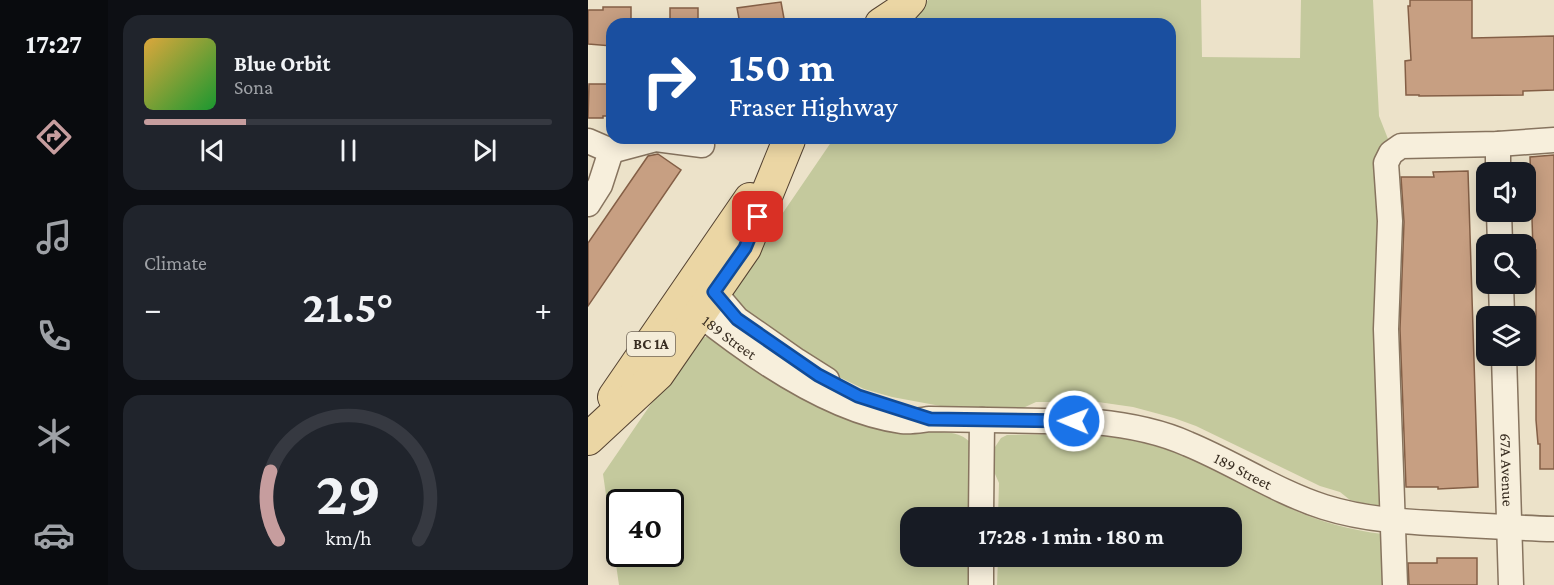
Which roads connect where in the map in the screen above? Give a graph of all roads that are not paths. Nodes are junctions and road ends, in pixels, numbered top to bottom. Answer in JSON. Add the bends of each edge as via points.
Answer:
{"nodes":[{"id":1,"x":882,"y":0,"type":"edge"},
{"id":2,"x":910,"y":0,"type":"edge"},
{"id":3,"x":870,"y":18,"type":"edge"},
{"id":4,"x":888,"y":18,"type":"edge"},
{"id":5,"x":1554,"y":140,"type":"edge"},
{"id":6,"x":588,"y":141,"type":"edge"},
{"id":7,"x":637,"y":144,"type":"edge"},
{"id":8,"x":694,"y":144,"type":"edge"},
{"id":9,"x":787,"y":144,"type":"edge"},
{"id":10,"x":788,"y":144,"type":"edge"},
{"id":11,"x":1498,"y":144,"type":"junction"},
{"id":12,"x":702,"y":145,"type":"dead end"},
{"id":13,"x":610,"y":151,"type":"junction"},
{"id":14,"x":1498,"y":162,"type":"edge"},
{"id":15,"x":588,"y":204,"type":"edge"},
{"id":16,"x":714,"y":253,"type":"junction"},
{"id":17,"x":706,"y":303,"type":"junction"},
{"id":18,"x":1504,"y":366,"type":"edge"},
{"id":19,"x":982,"y":420,"type":"junction"},
{"id":20,"x":588,"y":436,"type":"edge"},
{"id":21,"x":981,"y":507,"type":"edge"},
{"id":22,"x":1392,"y":521,"type":"junction"},
{"id":23,"x":1510,"y":527,"type":"junction"},
{"id":24,"x":1554,"y":529,"type":"edge"},
{"id":25,"x":981,"y":567,"type":"edge"},
{"id":26,"x":981,"y":585,"type":"edge"},
{"id":27,"x":1395,"y":585,"type":"edge"},
{"id":28,"x":1511,"y":585,"type":"edge"}],
"edges":[{"from":1,"to":3,"type":"main road"},
{"from":2,"to":4,"type":"main road"},
{"from":5,"to":11,"type":"street"},
{"from":6,"to":13,"type":"street"},
{"from":7,"to":13,"type":"street"},
{"from":8,"to":12,"type":"street"},
{"from":9,"to":16,"type":"main road","number":"BC 1A"},
{"from":10,"to":17,"type":"main road","number":"BC 1A","via":[[745,248]]},
{"from":11,"to":14,"type":"street"},
{"from":11,"to":22,"type":"street","via":[[1401,146],[1386,163],[1390,221],[1386,329]]},
{"from":13,"to":15,"type":"street","via":[[600,185]]},
{"from":16,"to":17,"type":"main road","via":[[696,308]]},
{"from":16,"to":20,"type":"main road","number":"BC 1A"},
{"from":17,"to":19,"type":"street","name":"189 Street","via":[[788,376],[853,408],[905,421]]},
{"from":17,"to":20,"type":"main road","number":"BC 1A","via":[[658,374]]},
{"from":18,"to":23,"type":"street","name":"67A Avenue"},
{"from":19,"to":21,"type":"street"},
{"from":19,"to":22,"type":"street","name":"189 Street","via":[[1096,422],[1154,432],[1321,506]]},
{"from":22,"to":23,"type":"street","name":"189 Street"},
{"from":22,"to":27,"type":"street"},
{"from":23,"to":24,"type":"street","name":"189 Street"},
{"from":23,"to":28,"type":"street","name":"67A Avenue"},
{"from":25,"to":26,"type":"street"}]}
